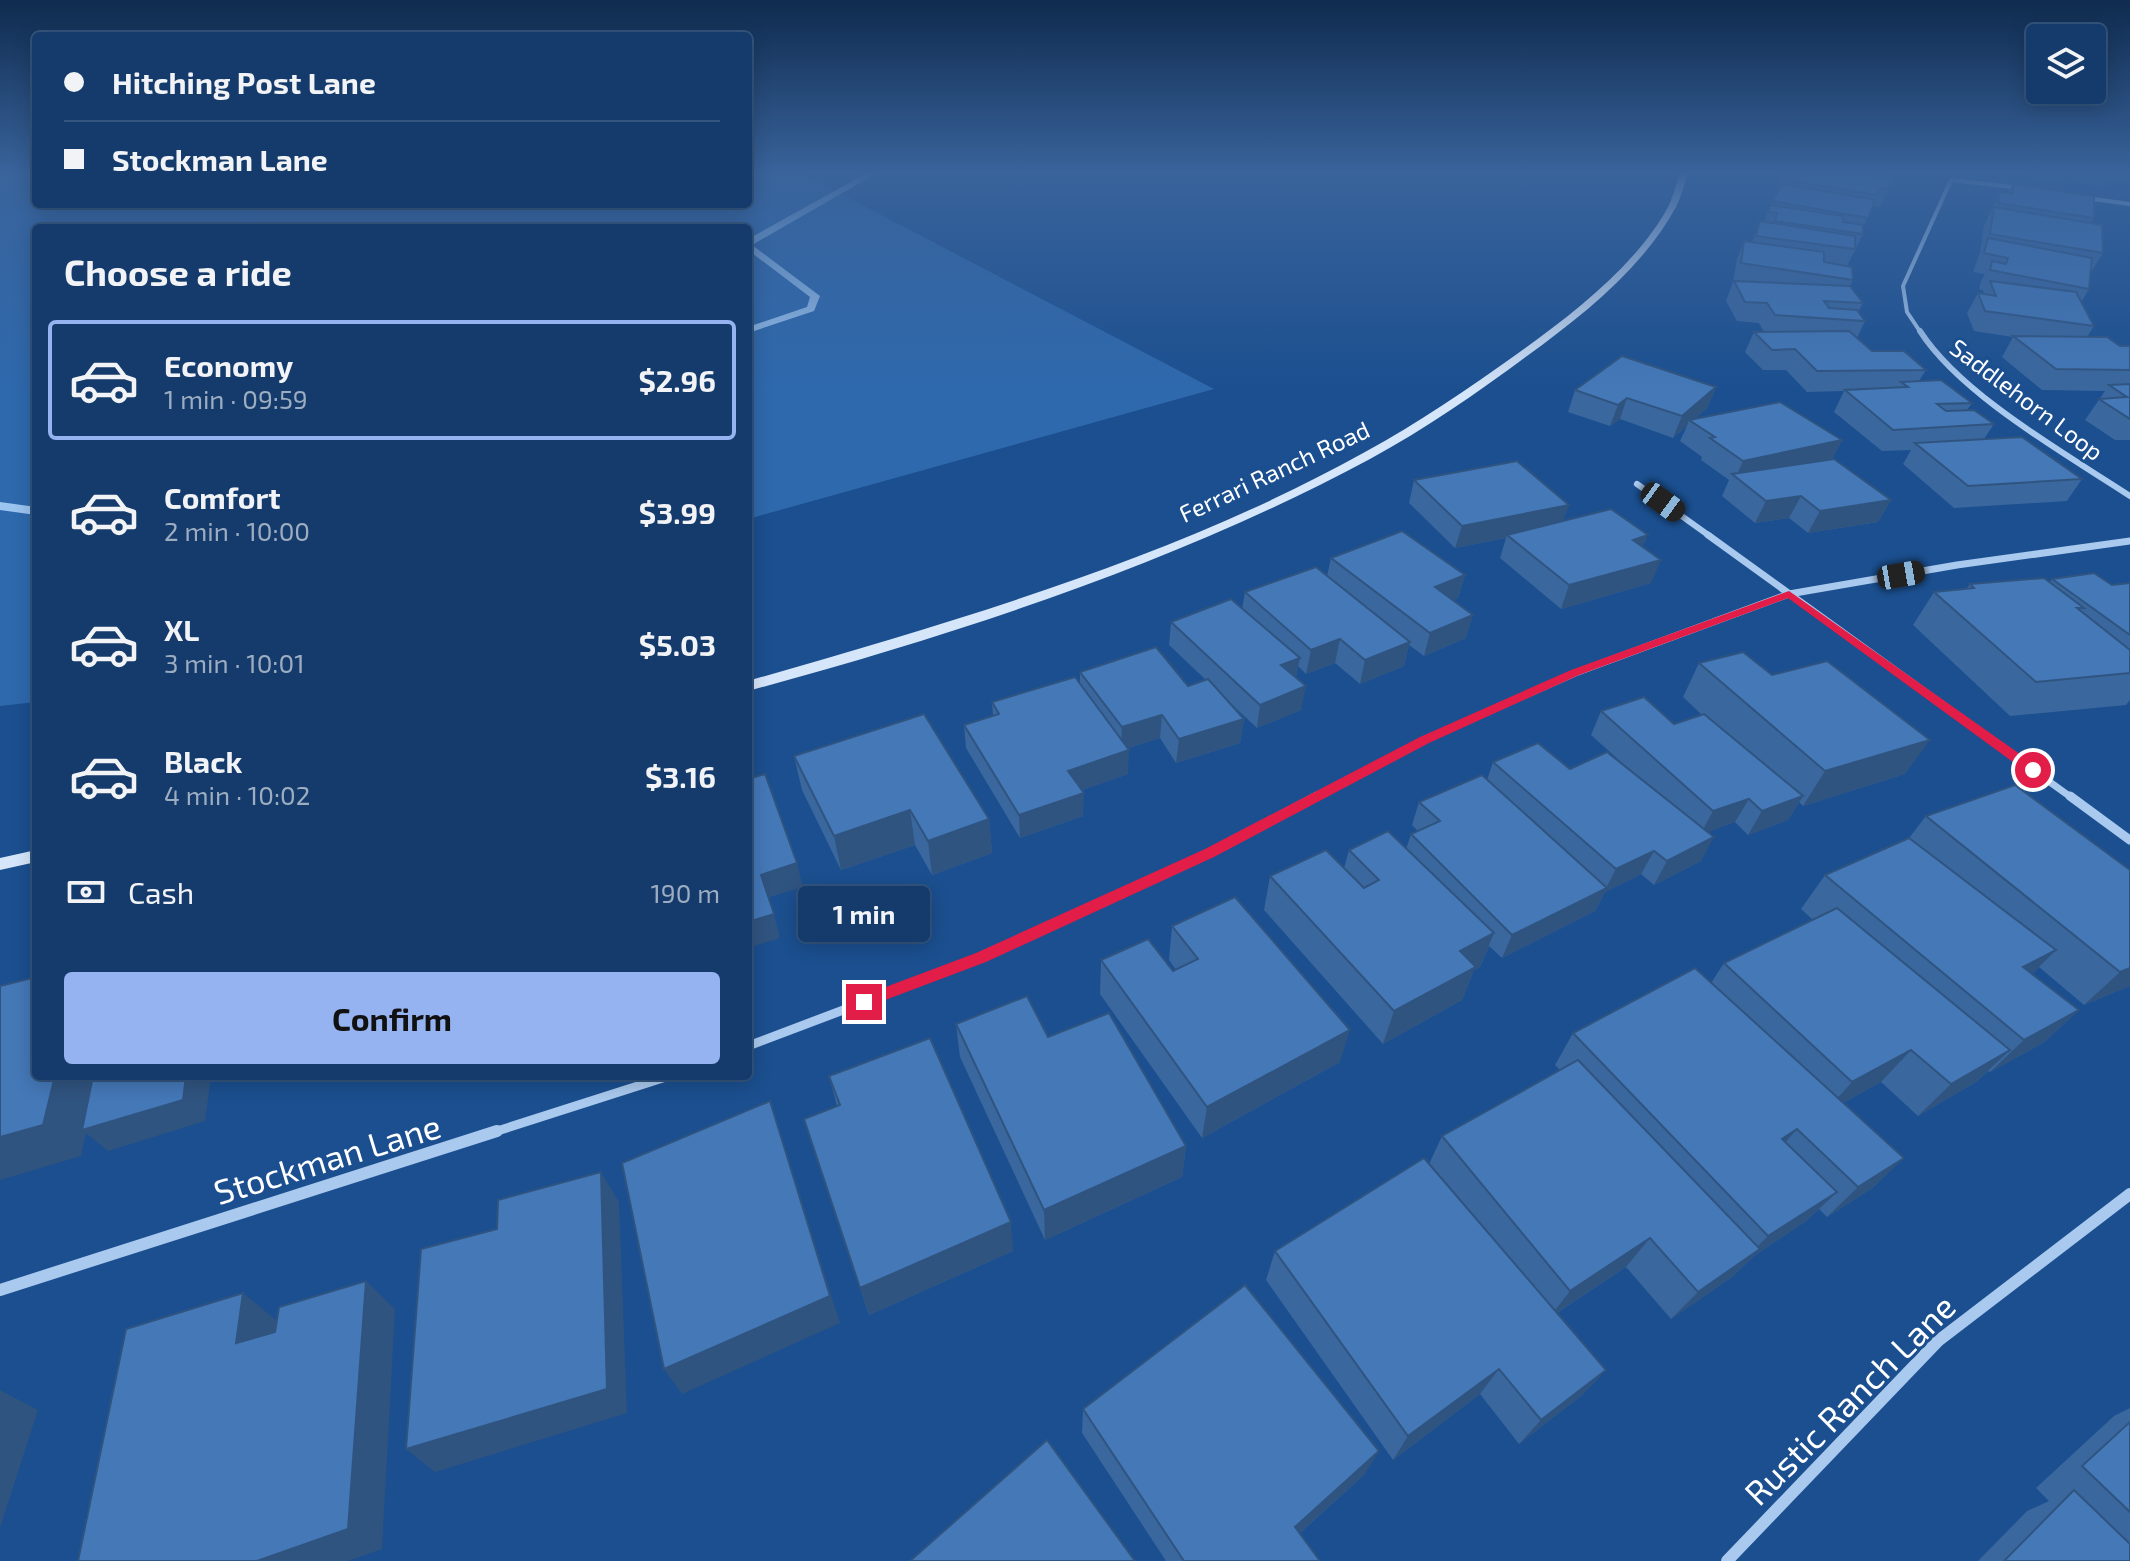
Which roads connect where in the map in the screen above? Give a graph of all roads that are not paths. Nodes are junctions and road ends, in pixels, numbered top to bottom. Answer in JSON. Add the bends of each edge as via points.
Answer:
{"nodes":[{"id":1,"x":1642,"y":246,"type":"edge"},
{"id":2,"x":1921,"y":246,"type":"edge"},
{"id":3,"x":1637,"y":484,"type":"dead end"},
{"id":4,"x":2130,"y":496,"type":"edge"},
{"id":5,"x":2130,"y":541,"type":"edge"},
{"id":6,"x":1789,"y":594,"type":"junction"},
{"id":7,"x":752,"y":685,"type":"edge"},
{"id":8,"x":2130,"y":840,"type":"edge"},
{"id":9,"x":32,"y":857,"type":"edge"},
{"id":10,"x":0,"y":864,"type":"edge"},
{"id":11,"x":752,"y":1044,"type":"edge"},
{"id":12,"x":658,"y":1080,"type":"edge"},
{"id":13,"x":2130,"y":1194,"type":"edge"},
{"id":14,"x":0,"y":1290,"type":"edge"},
{"id":15,"x":1727,"y":1561,"type":"edge"}],
"edges":[{"from":1,"to":7,"type":"main road","name":"Ferrari Ranch Road","via":[[1574,316],[1498,377],[1406,434],[1256,512],[1109,570]]},
{"from":2,"to":4,"type":"street","name":"Saddlehorn Loop","via":[[1902,288],[1907,314],[1925,344],[1961,378]]},
{"from":3,"to":6,"type":"street"},
{"from":5,"to":6,"type":"street"},
{"from":6,"to":8,"type":"street"},
{"from":6,"to":11,"type":"street","via":[[1575,673],[1424,740],[1210,853],[981,958]]},
{"from":9,"to":10,"type":"main road"},
{"from":12,"to":14,"type":"street","name":"Stockman Lane"},
{"from":13,"to":15,"type":"street","name":"Rustic Ranch Lane","via":[[1938,1341]]}]}
